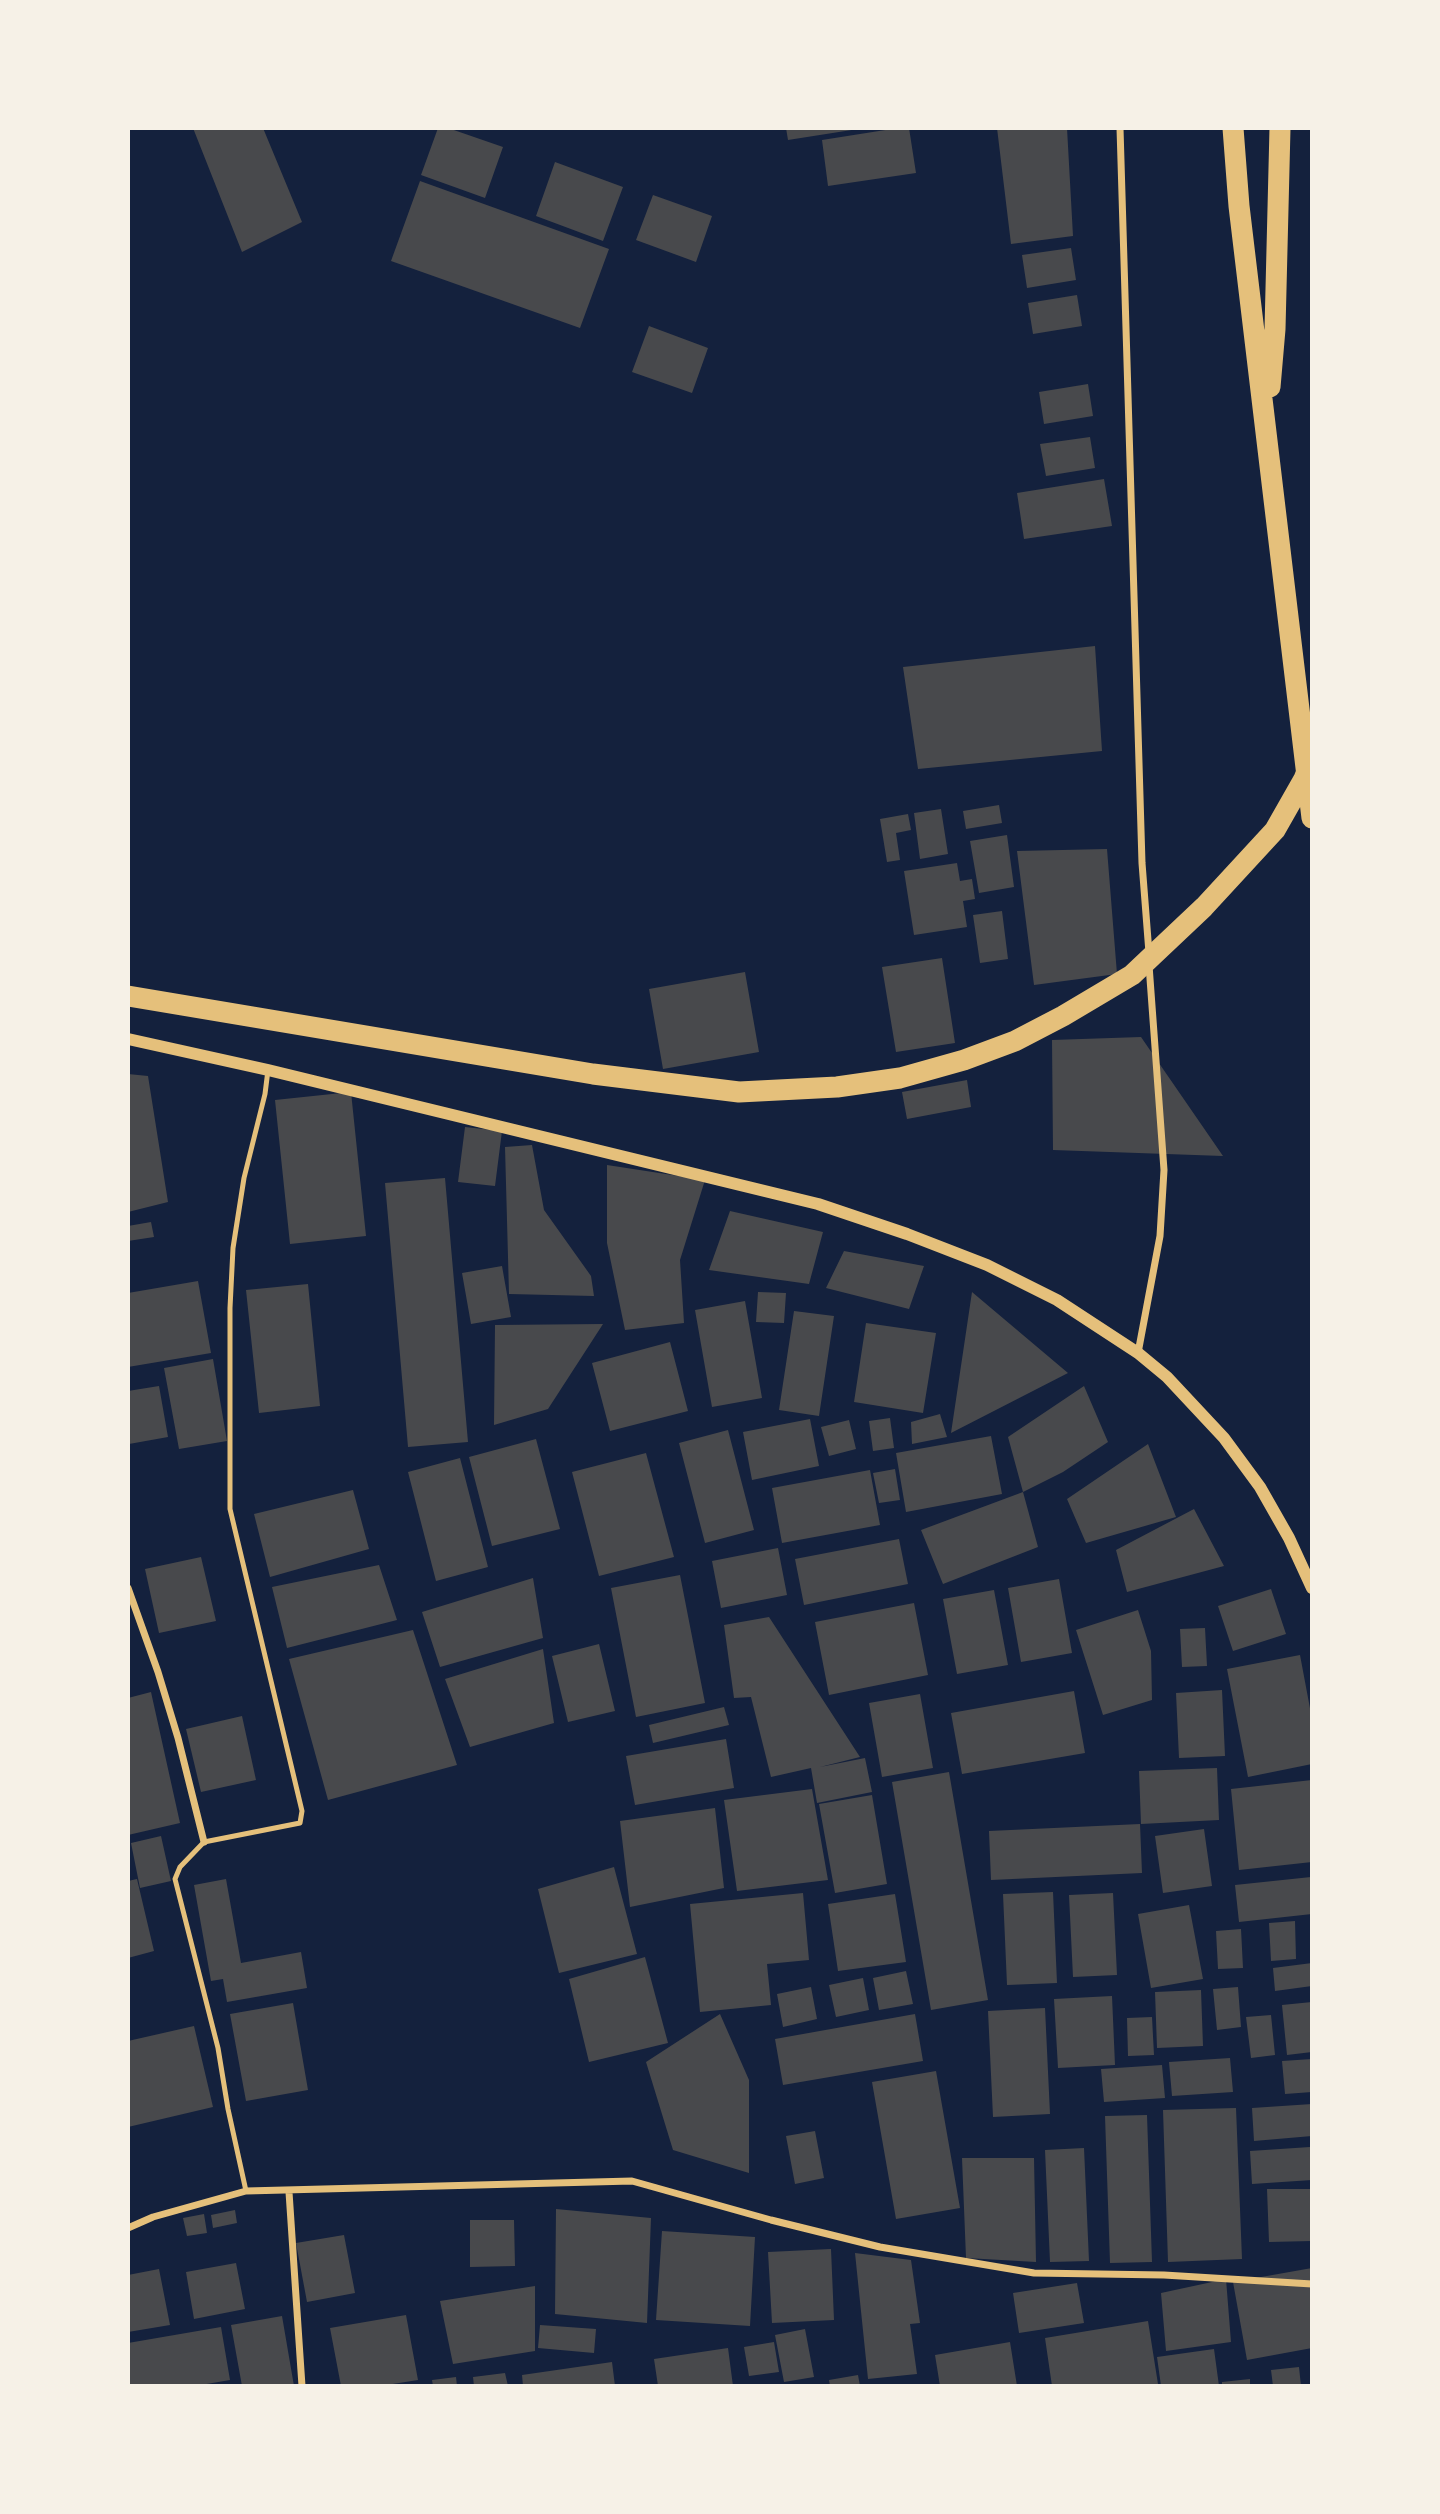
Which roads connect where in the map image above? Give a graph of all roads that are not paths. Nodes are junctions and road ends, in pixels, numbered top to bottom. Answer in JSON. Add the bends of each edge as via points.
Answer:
{"nodes":[{"id":1,"x":1119,"y":128,"type":"edge"},
{"id":2,"x":1233,"y":128,"type":"edge"},
{"id":3,"x":1280,"y":128,"type":"edge"},
{"id":4,"x":1266,"y":435,"type":"junction"},
{"id":5,"x":1312,"y":758,"type":"edge"},
{"id":6,"x":1312,"y":818,"type":"edge"},
{"id":7,"x":128,"y":996,"type":"edge"},
{"id":8,"x":128,"y":1039,"type":"edge"},
{"id":9,"x":268,"y":1070,"type":"junction"},
{"id":10,"x":1138,"y":1353,"type":"junction"},
{"id":11,"x":128,"y":1588,"type":"edge"},
{"id":12,"x":1312,"y":1588,"type":"edge"},
{"id":13,"x":204,"y":1842,"type":"junction"},
{"id":14,"x":246,"y":2191,"type":"junction"},
{"id":15,"x":289,"y":2192,"type":"junction"},
{"id":16,"x":128,"y":2228,"type":"edge"},
{"id":17,"x":1312,"y":2284,"type":"edge"},
{"id":18,"x":302,"y":2386,"type":"edge"}],
"edges":[{"from":1,"to":10,"type":"street","via":[[1142,863],[1164,1170],[1160,1236]]},
{"from":2,"to":4,"type":"highway"},
{"from":3,"to":4,"type":"highway","via":[[1275,329]]},
{"from":4,"to":6,"type":"highway"},
{"from":5,"to":7,"type":"highway","via":[[1275,830],[1204,907],[1132,975],[1015,1041],[900,1078],[837,1087],[739,1092],[593,1074]]},
{"from":8,"to":9,"type":"street"},
{"from":9,"to":10,"type":"street","via":[[818,1204],[987,1265],[1057,1300]]},
{"from":9,"to":13,"type":"lane","via":[[233,1248],[230,1510],[302,1819],[254,1834]]},
{"from":10,"to":12,"type":"street","via":[[1224,1437],[1260,1487]]},
{"from":11,"to":13,"type":"street","via":[[178,1738]]},
{"from":13,"to":14,"type":"lane","via":[[175,1879],[218,2048]]},
{"from":14,"to":15,"type":"street"},
{"from":14,"to":16,"type":"street"},
{"from":15,"to":17,"type":"street","via":[[632,2181],[880,2247],[1034,2273]]},
{"from":15,"to":18,"type":"street"}]}
